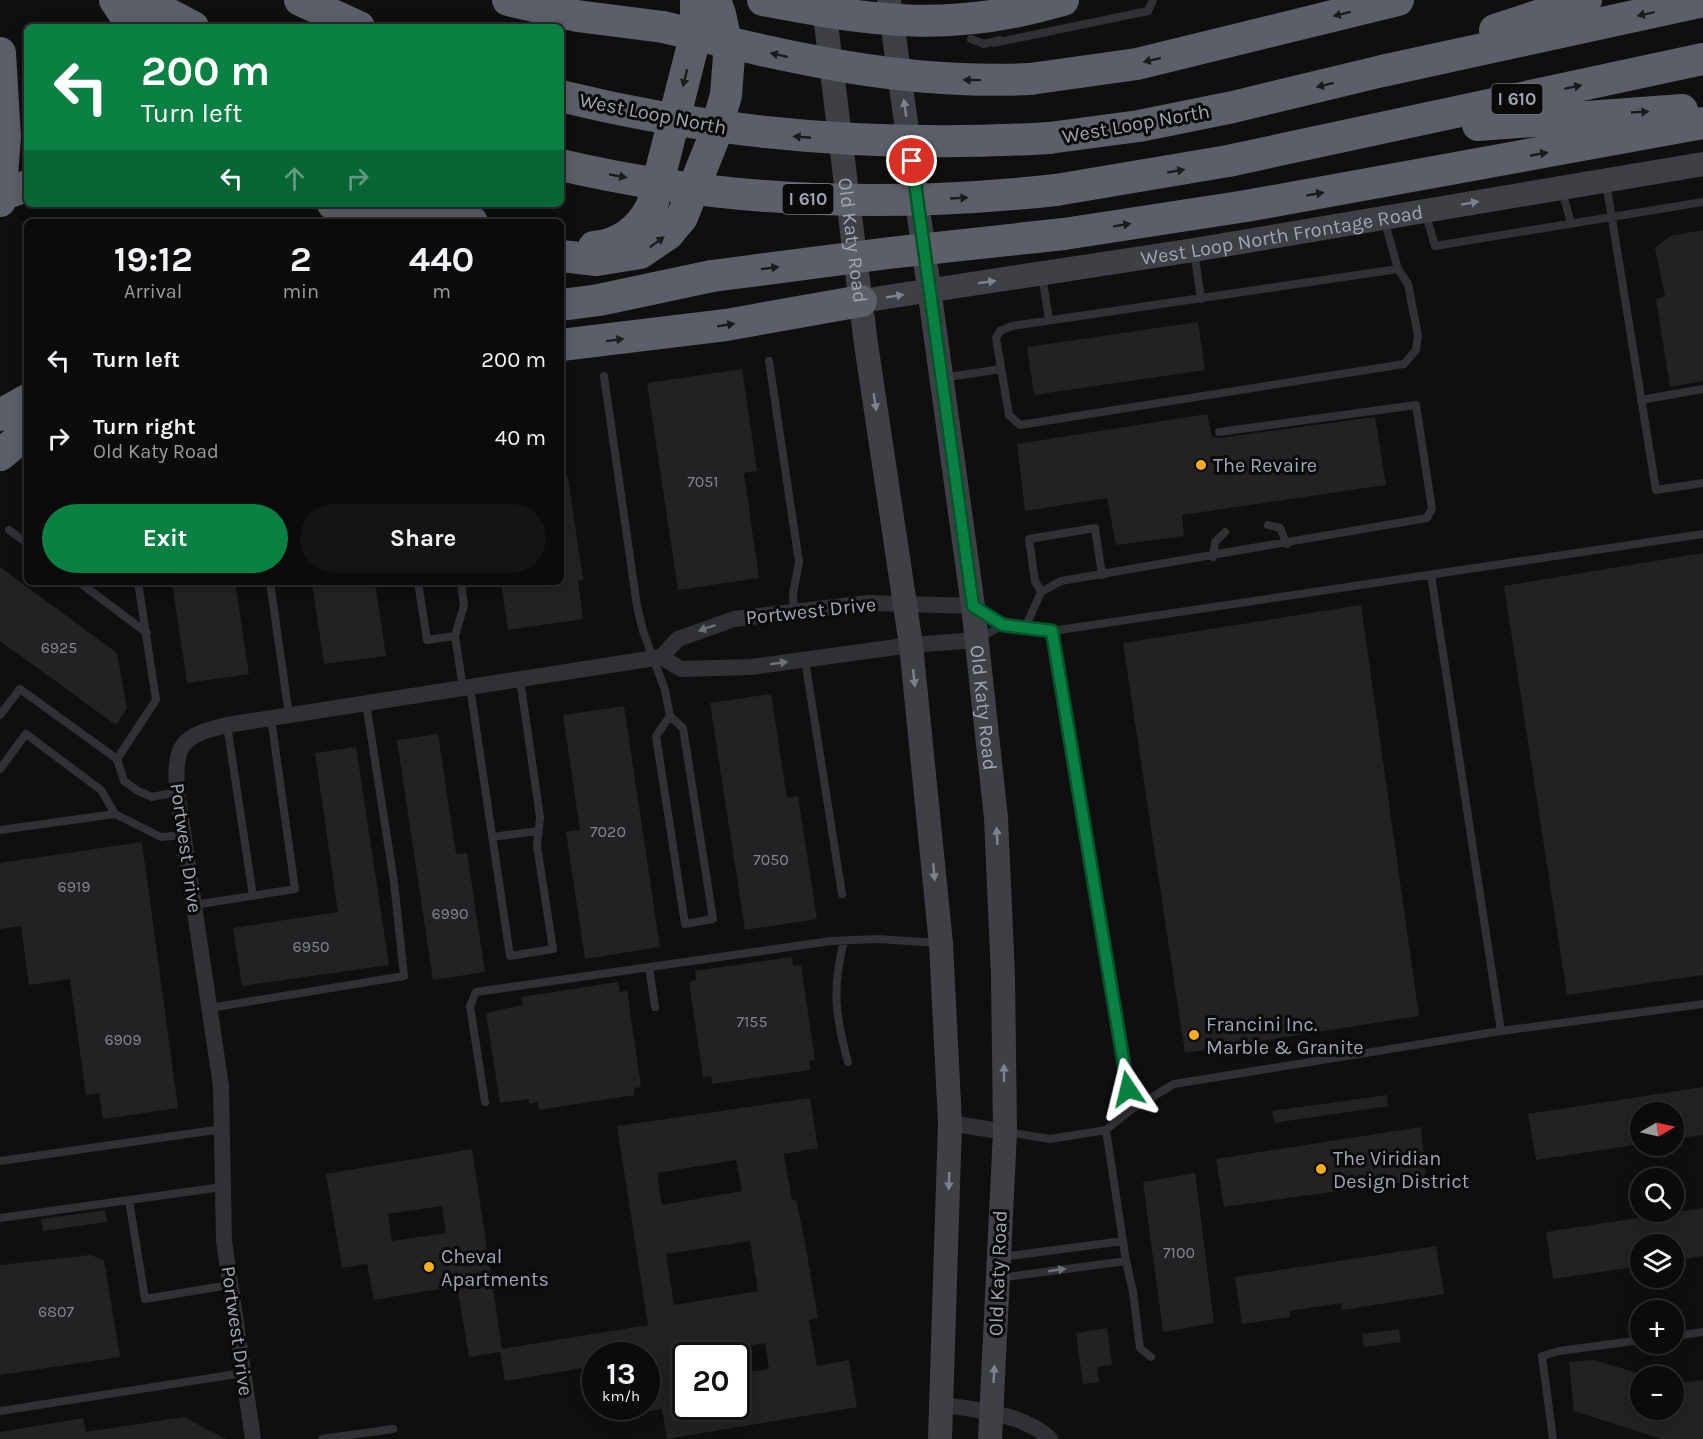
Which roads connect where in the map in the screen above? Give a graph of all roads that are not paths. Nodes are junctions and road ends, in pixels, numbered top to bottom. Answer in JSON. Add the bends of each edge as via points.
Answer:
{"nodes":[{"id":1,"x":115,"y":0,"type":"edge"},
{"id":2,"x":142,"y":0,"type":"edge"},
{"id":3,"x":300,"y":0,"type":"edge"},
{"id":4,"x":508,"y":0,"type":"edge"},
{"id":5,"x":594,"y":0,"type":"edge"},
{"id":6,"x":696,"y":0,"type":"edge"},
{"id":7,"x":715,"y":0,"type":"edge"},
{"id":8,"x":763,"y":0,"type":"edge"},
{"id":9,"x":823,"y":0,"type":"edge"},
{"id":10,"x":890,"y":0,"type":"edge"},
{"id":11,"x":1064,"y":0,"type":"edge"},
{"id":12,"x":1154,"y":0,"type":"edge"},
{"id":13,"x":1398,"y":0,"type":"edge"},
{"id":14,"x":1586,"y":0,"type":"edge"},
{"id":15,"x":1703,"y":2,"type":"edge"},
{"id":16,"x":130,"y":24,"type":"edge"},
{"id":17,"x":187,"y":24,"type":"edge"},
{"id":18,"x":352,"y":24,"type":"edge"},
{"id":19,"x":650,"y":25,"type":"junction"},
{"id":20,"x":1008,"y":34,"type":"dead end"},
{"id":21,"x":971,"y":39,"type":"dead end"},
{"id":22,"x":994,"y":43,"type":"junction"},
{"id":23,"x":0,"y":53,"type":"edge"},
{"id":24,"x":1703,"y":59,"type":"edge"},
{"id":25,"x":1382,"y":71,"type":"junction"},
{"id":26,"x":564,"y":97,"type":"edge"},
{"id":27,"x":1703,"y":109,"type":"edge"},
{"id":28,"x":1703,"y":123,"type":"edge"},
{"id":29,"x":1330,"y":139,"type":"junction"},
{"id":30,"x":1703,"y":164,"type":"edge"},
{"id":31,"x":564,"y":166,"type":"edge"},
{"id":32,"x":24,"y":173,"type":"edge"},
{"id":33,"x":1606,"y":179,"type":"junction"},
{"id":34,"x":0,"y":180,"type":"edge"},
{"id":35,"x":24,"y":187,"type":"edge"},
{"id":36,"x":1561,"y":187,"type":"junction"},
{"id":37,"x":0,"y":195,"type":"edge"},
{"id":38,"x":0,"y":201,"type":"edge"},
{"id":39,"x":1703,"y":202,"type":"edge"},
{"id":40,"x":332,"y":207,"type":"edge"},
{"id":41,"x":346,"y":207,"type":"edge"},
{"id":42,"x":408,"y":207,"type":"edge"},
{"id":43,"x":1425,"y":211,"type":"junction"},
{"id":44,"x":1613,"y":217,"type":"junction"},
{"id":45,"x":354,"y":219,"type":"edge"},
{"id":46,"x":399,"y":219,"type":"edge"},
{"id":47,"x":459,"y":219,"type":"edge"},
{"id":48,"x":1384,"y":219,"type":"junction"},
{"id":49,"x":1571,"y":224,"type":"junction"},
{"id":50,"x":564,"y":243,"type":"edge"},
{"id":51,"x":1194,"y":250,"type":"junction"},
{"id":52,"x":564,"y":256,"type":"edge"},
{"id":53,"x":1398,"y":269,"type":"junction"},
{"id":54,"x":564,"y":274,"type":"edge"},
{"id":55,"x":1042,"y":274,"type":"junction"},
{"id":56,"x":712,"y":276,"type":"junction"},
{"id":57,"x":930,"y":291,"type":"junction"},
{"id":58,"x":1201,"y":299,"type":"junction"},
{"id":59,"x":861,"y":302,"type":"junction"},
{"id":60,"x":564,"y":305,"type":"edge"},
{"id":61,"x":1049,"y":320,"type":"junction"},
{"id":62,"x":564,"y":345,"type":"edge"},
{"id":63,"x":769,"y":361,"type":"dead end"},
{"id":64,"x":1001,"y":369,"type":"junction"},
{"id":65,"x":603,"y":376,"type":"dead end"},
{"id":66,"x":941,"y":378,"type":"junction"},
{"id":67,"x":1703,"y":389,"type":"edge"},
{"id":68,"x":1641,"y":400,"type":"junction"},
{"id":69,"x":24,"y":402,"type":"edge"},
{"id":70,"x":0,"y":415,"type":"edge"},
{"id":71,"x":1219,"y":432,"type":"dead end"},
{"id":72,"x":24,"y":435,"type":"edge"},
{"id":73,"x":0,"y":455,"type":"edge"},
{"id":74,"x":1703,"y":483,"type":"edge"},
{"id":75,"x":1268,"y":525,"type":"dead end"},
{"id":76,"x":9,"y":530,"type":"dead end"},
{"id":77,"x":1224,"y":532,"type":"dead end"},
{"id":78,"x":1703,"y":534,"type":"edge"},
{"id":79,"x":24,"y":541,"type":"edge"},
{"id":80,"x":1287,"y":544,"type":"junction"},
{"id":81,"x":1213,"y":557,"type":"junction"},
{"id":82,"x":1102,"y":575,"type":"junction"},
{"id":83,"x":1431,"y":575,"type":"junction"},
{"id":84,"x":83,"y":585,"type":"edge"},
{"id":85,"x":139,"y":585,"type":"edge"},
{"id":86,"x":270,"y":585,"type":"edge"},
{"id":87,"x":418,"y":585,"type":"edge"},
{"id":88,"x":461,"y":585,"type":"edge"},
{"id":89,"x":1041,"y":592,"type":"junction"},
{"id":90,"x":905,"y":605,"type":"junction"},
{"id":91,"x":973,"y":606,"type":"junction"},
{"id":92,"x":794,"y":612,"type":"junction"},
{"id":93,"x":1003,"y":625,"type":"junction"},
{"id":94,"x":1025,"y":628,"type":"junction"},
{"id":95,"x":1052,"y":631,"type":"junction"},
{"id":96,"x":147,"y":633,"type":"junction"},
{"id":97,"x":454,"y":636,"type":"junction"},
{"id":98,"x":977,"y":639,"type":"junction"},
{"id":99,"x":911,"y":645,"type":"junction"},
{"id":100,"x":658,"y":657,"type":"junction"},
{"id":101,"x":805,"y":660,"type":"junction"},
{"id":102,"x":520,"y":679,"type":"junction"},
{"id":103,"x":466,"y":687,"type":"junction"},
{"id":104,"x":366,"y":703,"type":"junction"},
{"id":105,"x":0,"y":715,"type":"edge"},
{"id":106,"x":289,"y":715,"type":"junction"},
{"id":107,"x":670,"y":716,"type":"junction"},
{"id":108,"x":271,"y":718,"type":"junction"},
{"id":109,"x":226,"y":725,"type":"junction"},
{"id":110,"x":117,"y":759,"type":"junction"},
{"id":111,"x":0,"y":769,"type":"edge"},
{"id":112,"x":177,"y":792,"type":"junction"},
{"id":113,"x":115,"y":814,"type":"junction"},
{"id":114,"x":0,"y":830,"type":"edge"},
{"id":115,"x":538,"y":831,"type":"junction"},
{"id":116,"x":183,"y":835,"type":"junction"},
{"id":117,"x":492,"y":837,"type":"junction"},
{"id":118,"x":842,"y":894,"type":"dead end"},
{"id":119,"x":253,"y":896,"type":"junction"},
{"id":120,"x":194,"y":905,"type":"junction"},
{"id":121,"x":844,"y":941,"type":"junction"},
{"id":122,"x":941,"y":944,"type":"junction"},
{"id":123,"x":649,"y":967,"type":"junction"},
{"id":124,"x":1703,"y":1004,"type":"edge"},
{"id":125,"x":655,"y":1007,"type":"dead end"},
{"id":126,"x":210,"y":1008,"type":"junction"},
{"id":127,"x":1501,"y":1031,"type":"junction"},
{"id":128,"x":848,"y":1062,"type":"dead end"},
{"id":129,"x":485,"y":1102,"type":"dead end"},
{"id":130,"x":1132,"y":1108,"type":"junction"},
{"id":131,"x":950,"y":1123,"type":"junction"},
{"id":132,"x":222,"y":1129,"type":"junction"},
{"id":133,"x":1106,"y":1130,"type":"junction"},
{"id":134,"x":1005,"y":1132,"type":"junction"},
{"id":135,"x":0,"y":1161,"type":"edge"},
{"id":136,"x":222,"y":1187,"type":"junction"},
{"id":137,"x":129,"y":1200,"type":"junction"},
{"id":138,"x":0,"y":1218,"type":"edge"},
{"id":139,"x":1123,"y":1241,"type":"junction"},
{"id":140,"x":1126,"y":1261,"type":"junction"},
{"id":141,"x":999,"y":1268,"type":"junction"},
{"id":142,"x":230,"y":1285,"type":"junction"},
{"id":143,"x":1703,"y":1332,"type":"edge"},
{"id":144,"x":1684,"y":1335,"type":"edge"},
{"id":145,"x":1630,"y":1341,"type":"edge"},
{"id":146,"x":1151,"y":1357,"type":"dead end"},
{"id":147,"x":243,"y":1373,"type":"junction"},
{"id":148,"x":0,"y":1411,"type":"edge"},
{"id":149,"x":941,"y":1422,"type":"edge"},
{"id":150,"x":991,"y":1428,"type":"edge"},
{"id":151,"x":393,"y":1429,"type":"dead end"},
{"id":152,"x":253,"y":1439,"type":"edge"},
{"id":153,"x":322,"y":1439,"type":"edge"},
{"id":154,"x":1050,"y":1439,"type":"edge"},
{"id":155,"x":1553,"y":1439,"type":"edge"}],
"edges":[{"from":1,"to":16,"type":"highway"},
{"from":2,"to":17,"type":"highway"},
{"from":3,"to":18,"type":"highway"},
{"from":4,"to":19,"type":"highway","via":[[577,16]]},
{"from":5,"to":19,"type":"highway"},
{"from":6,"to":50,"type":"highway","one_way":true,"via":[[696,33],[652,206],[644,222],[616,243],[597,247]]},
{"from":52,"to":7,"type":"highway","one_way":true,"via":[[597,260],[640,253],[668,234],[682,217],[713,140],[726,95],[729,56]]},
{"from":8,"to":11,"type":"highway","bridge":true,"via":[[849,16],[927,22],[997,16]]},
{"from":9,"to":59,"type":"main road","name":"Old Katy Road"},
{"from":57,"to":10,"type":"main road","name":"Old Katy Road","one_way":true},
{"from":12,"to":22,"type":"lane","via":[[1148,11]]},
{"from":13,"to":19,"type":"highway","one_way":true,"bridge":true,"via":[[1137,63],[1030,79],[966,80],[863,71]]},
{"from":14,"to":25,"type":"highway"},
{"from":15,"to":25,"type":"highway","name":"West Loop North","one_way":true},
{"from":20,"to":22,"type":"lane"},
{"from":21,"to":22,"type":"lane"},
{"from":23,"to":38,"type":"highway","bridge":true,"via":[[5,137]]},
{"from":29,"to":24,"type":"highway","number":"I 610","one_way":true},
{"from":25,"to":26,"type":"highway","name":"West Loop North","one_way":true,"bridge":true,"via":[[1160,122],[1049,138],[917,143],[808,138],[690,123]]},
{"from":29,"to":27,"type":"highway","one_way":true,"via":[[1603,114]]},
{"from":56,"to":28,"type":"highway","one_way":true,"bridge":true,"via":[[1064,234],[1441,172]]},
{"from":31,"to":29,"type":"highway","number":"I 610","one_way":true,"bridge":true,"via":[[707,190],[810,199],[936,199],[1056,190],[1188,169]]},
{"from":30,"to":33,"type":"main road","name":"West Loop North Frontage Road"},
{"from":32,"to":34,"type":"highway"},
{"from":33,"to":36,"type":"main road","name":"West Loop North Frontage Road"},
{"from":33,"to":44,"type":"lane"},
{"from":35,"to":37,"type":"highway"},
{"from":43,"to":36,"type":"main road","name":"West Loop North Frontage Road","one_way":true},
{"from":36,"to":49,"type":"lane"},
{"from":39,"to":44,"type":"lane"},
{"from":40,"to":45,"type":"highway"},
{"from":41,"to":46,"type":"highway"},
{"from":42,"to":47,"type":"highway"},
{"from":43,"to":48,"type":"main road","name":"West Loop North Frontage Road"},
{"from":43,"to":49,"type":"lane","via":[[1435,246]]},
{"from":44,"to":49,"type":"lane"},
{"from":44,"to":68,"type":"lane"},
{"from":48,"to":51,"type":"main road","name":"West Loop North Frontage Road"},
{"from":48,"to":53,"type":"lane"},
{"from":51,"to":55,"type":"main road","name":"West Loop North Frontage Road"},
{"from":51,"to":58,"type":"lane"},
{"from":53,"to":58,"type":"lane"},
{"from":53,"to":64,"type":"lane","via":[[1408,284],[1418,336],[1416,350],[1404,364],[1020,425],[1009,415]]},
{"from":54,"to":56,"type":"highway"},
{"from":57,"to":55,"type":"main road","name":"West Loop North Frontage Road","one_way":true},
{"from":55,"to":61,"type":"lane"},
{"from":56,"to":60,"type":"highway"},
{"from":59,"to":57,"type":"main road","name":"West Loop North Frontage Road","one_way":true},
{"from":57,"to":66,"type":"main road","name":"Old Katy Road"},
{"from":58,"to":61,"type":"lane"},
{"from":62,"to":59,"type":"highway","one_way":true,"via":[[726,325]]},
{"from":59,"to":90,"type":"main road","name":"Old Katy Road","one_way":true},
{"from":61,"to":64,"type":"lane","via":[[1000,331],[996,338]]},
{"from":63,"to":92,"type":"lane","via":[[799,562]]},
{"from":64,"to":66,"type":"lane"},
{"from":65,"to":100,"type":"lane","via":[[638,606],[643,631]]},
{"from":66,"to":91,"type":"main road","name":"Old Katy Road"},
{"from":67,"to":68,"type":"lane"},
{"from":68,"to":74,"type":"lane","via":[[1656,490]]},
{"from":69,"to":70,"type":"highway"},
{"from":71,"to":80,"type":"lane","via":[[1416,405],[1432,509],[1427,518]]},
{"from":72,"to":73,"type":"highway"},
{"from":75,"to":80,"type":"lane","via":[[1280,528]]},
{"from":76,"to":79,"type":"lane"},
{"from":77,"to":81,"type":"lane","via":[[1215,542]]},
{"from":78,"to":83,"type":"lane"},
{"from":80,"to":81,"type":"lane"},
{"from":81,"to":82,"type":"lane"},
{"from":82,"to":89,"type":"lane","via":[[1061,581]]},
{"from":82,"to":89,"type":"lane","via":[[1095,528],[1029,539],[1035,581]]},
{"from":83,"to":95,"type":"lane"},
{"from":83,"to":127,"type":"lane"},
{"from":84,"to":96,"type":"lane"},
{"from":85,"to":96,"type":"lane"},
{"from":86,"to":106,"type":"lane"},
{"from":87,"to":97,"type":"lane","via":[[427,640]]},
{"from":88,"to":97,"type":"lane","via":[[464,605]]},
{"from":89,"to":94,"type":"lane"},
{"from":90,"to":91,"type":"street","name":"Portwest Drive"},
{"from":90,"to":92,"type":"street","name":"Portwest Drive","via":[[868,603]]},
{"from":90,"to":99,"type":"main road","name":"Old Katy Road"},
{"from":91,"to":93,"type":"lane"},
{"from":91,"to":98,"type":"main road","name":"Old Katy Road"},
{"from":92,"to":100,"type":"street","name":"Portwest Drive","one_way":true,"via":[[734,619],[678,639]]},
{"from":93,"to":94,"type":"lane"},
{"from":93,"to":98,"type":"lane"},
{"from":94,"to":95,"type":"lane"},
{"from":95,"to":130,"type":"lane"},
{"from":96,"to":110,"type":"lane","via":[[156,700]]},
{"from":97,"to":103,"type":"lane"},
{"from":98,"to":99,"type":"street"},
{"from":134,"to":98,"type":"main road","name":"Old Katy Road","one_way":true,"via":[[996,818]]},
{"from":99,"to":101,"type":"street"},
{"from":99,"to":122,"type":"main road","name":"Old Katy Road","one_way":true},
{"from":100,"to":101,"type":"street","one_way":true,"via":[[681,669],[751,667]]},
{"from":100,"to":102,"type":"street","name":"Portwest Drive"},
{"from":100,"to":107,"type":"lane"},
{"from":101,"to":118,"type":"lane"},
{"from":102,"to":103,"type":"street","name":"Portwest Drive"},
{"from":102,"to":115,"type":"lane","via":[[540,817]]},
{"from":103,"to":104,"type":"street","name":"Portwest Drive"},
{"from":103,"to":117,"type":"lane"},
{"from":104,"to":106,"type":"street","name":"Portwest Drive"},
{"from":104,"to":126,"type":"lane","via":[[404,975]]},
{"from":105,"to":110,"type":"lane","via":[[20,689]]},
{"from":106,"to":108,"type":"street","name":"Portwest Drive"},
{"from":107,"to":107,"type":"lane","via":[[656,736],[686,924],[713,919],[683,728]]},
{"from":108,"to":109,"type":"street","name":"Portwest Drive"},
{"from":108,"to":119,"type":"lane","via":[[296,889]]},
{"from":109,"to":112,"type":"street","name":"Portwest Drive","via":[[186,738],[179,752]]},
{"from":109,"to":119,"type":"lane"},
{"from":110,"to":112,"type":"lane","via":[[124,781],[138,791],[152,797]]},
{"from":111,"to":113,"type":"lane","via":[[26,734],[101,790]]},
{"from":112,"to":116,"type":"street","name":"Portwest Drive"},
{"from":113,"to":114,"type":"lane"},
{"from":113,"to":116,"type":"lane","via":[[160,837]]},
{"from":115,"to":117,"type":"lane"},
{"from":115,"to":117,"type":"lane","via":[[553,950],[510,956]]},
{"from":116,"to":120,"type":"street","name":"Portwest Drive"},
{"from":119,"to":120,"type":"lane"},
{"from":120,"to":126,"type":"street","name":"Portwest Drive"},
{"from":121,"to":122,"type":"lane","via":[[878,939]]},
{"from":121,"to":123,"type":"lane"},
{"from":121,"to":128,"type":"lane","via":[[835,997]]},
{"from":122,"to":131,"type":"main road","name":"Old Katy Road"},
{"from":123,"to":125,"type":"lane"},
{"from":123,"to":129,"type":"lane","via":[[476,992],[470,1006]]},
{"from":124,"to":127,"type":"lane"},
{"from":126,"to":132,"type":"street","name":"Portwest Drive","via":[[222,1086]]},
{"from":127,"to":130,"type":"lane","via":[[1174,1084]]},
{"from":130,"to":133,"type":"lane"},
{"from":131,"to":134,"type":"street"},
{"from":131,"to":149,"type":"main road","name":"Old Katy Road","one_way":true},
{"from":132,"to":135,"type":"lane"},
{"from":132,"to":136,"type":"street","name":"Portwest Drive"},
{"from":133,"to":134,"type":"lane","via":[[1050,1139]]},
{"from":133,"to":139,"type":"lane"},
{"from":134,"to":141,"type":"main road","name":"Old Katy Road"},
{"from":136,"to":137,"type":"lane"},
{"from":136,"to":142,"type":"street","name":"Portwest Drive"},
{"from":137,"to":138,"type":"lane"},
{"from":137,"to":142,"type":"lane","via":[[145,1299]]},
{"from":139,"to":140,"type":"lane"},
{"from":139,"to":141,"type":"lane"},
{"from":141,"to":140,"type":"lane","one_way":true},
{"from":140,"to":146,"type":"lane","via":[[1140,1348]]},
{"from":150,"to":141,"type":"main road","name":"Old Katy Road","one_way":true},
{"from":142,"to":147,"type":"street","name":"Portwest Drive"},
{"from":143,"to":144,"type":"lane"},
{"from":145,"to":155,"type":"lane","via":[[1542,1356]]},
{"from":147,"to":148,"type":"lane"},
{"from":147,"to":152,"type":"street","name":"Portwest Drive"},
{"from":149,"to":150,"type":"street","name":"Old Katy Road"},
{"from":150,"to":154,"type":"street","name":"Old Katy Road","via":[[1030,1424]]},
{"from":151,"to":153,"type":"lane"}]}
